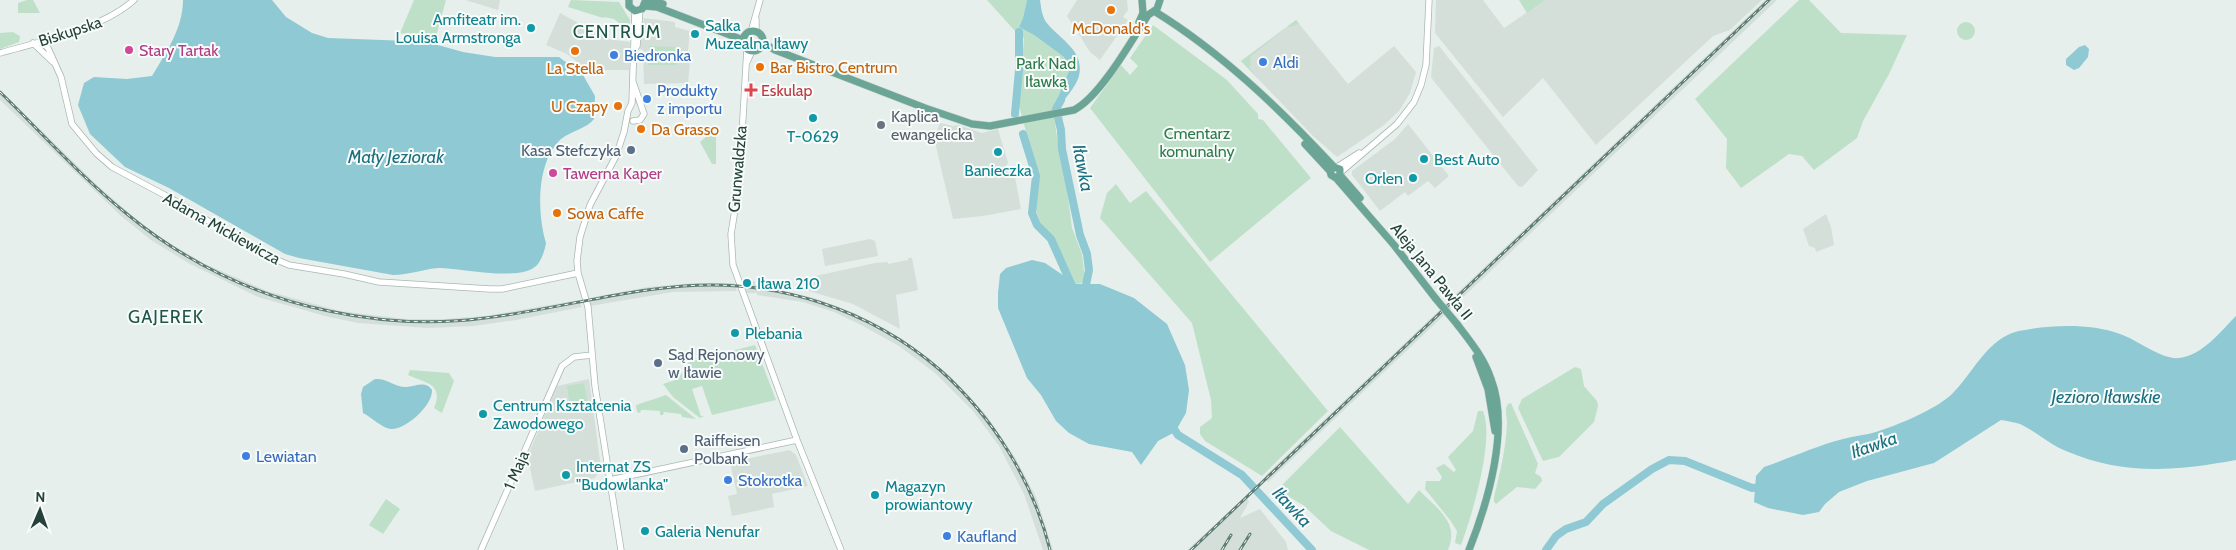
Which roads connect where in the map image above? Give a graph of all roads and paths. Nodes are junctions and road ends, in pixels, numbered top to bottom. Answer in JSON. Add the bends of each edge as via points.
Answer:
{"nodes":[{"id":1,"x":134,"y":0,"type":"edge"},
{"id":2,"x":629,"y":0,"type":"edge"},
{"id":3,"x":760,"y":0,"type":"edge"},
{"id":4,"x":1429,"y":0,"type":"edge"},
{"id":5,"x":1142,"y":2,"type":"edge"},
{"id":6,"x":1160,"y":3,"type":"edge"},
{"id":7,"x":643,"y":5,"type":"edge"},
{"id":8,"x":1153,"y":12,"type":"junction"},
{"id":9,"x":1184,"y":33,"type":"junction"},
{"id":10,"x":749,"y":35,"type":"junction"},
{"id":11,"x":54,"y":36,"type":"junction"},
{"id":12,"x":41,"y":40,"type":"junction"},
{"id":13,"x":33,"y":43,"type":"junction"},
{"id":14,"x":761,"y":45,"type":"junction"},
{"id":15,"x":1127,"y":47,"type":"junction"},
{"id":16,"x":48,"y":48,"type":"junction"},
{"id":17,"x":750,"y":50,"type":"junction"},
{"id":18,"x":0,"y":53,"type":"edge"},
{"id":19,"x":54,"y":63,"type":"junction"},
{"id":20,"x":633,"y":82,"type":"junction"},
{"id":21,"x":632,"y":106,"type":"junction"},
{"id":22,"x":642,"y":107,"type":"junction"},
{"id":23,"x":631,"y":119,"type":"junction"},
{"id":24,"x":1336,"y":172,"type":"junction"},
{"id":25,"x":578,"y":273,"type":"junction"},
{"id":26,"x":592,"y":355,"type":"junction"},
{"id":27,"x":797,"y":440,"type":"junction"},
{"id":28,"x":610,"y":480,"type":"junction"},
{"id":29,"x":481,"y":550,"type":"edge"},
{"id":30,"x":621,"y":550,"type":"edge"},
{"id":31,"x":841,"y":550,"type":"edge"},
{"id":32,"x":1469,"y":550,"type":"edge"}],
"edges":[{"from":1,"to":11,"type":"street","name":"Biskupska","via":[[108,19]]},
{"from":2,"to":7,"type":"main road","via":[[629,6]]},
{"from":3,"to":10,"type":"street"},
{"from":4,"to":24,"type":"street","via":[[1426,64],[1418,93],[1397,124]]},
{"from":5,"to":8,"type":"main road","name":"Aleja Jana Pawła II"},
{"from":5,"to":15,"type":"main road","via":[[1142,16]]},
{"from":6,"to":8,"type":"main road"},
{"from":6,"to":9,"type":"main road","name":"Aleja Jana Pawła II"},
{"from":7,"to":10,"type":"main road","via":[[657,6]]},
{"from":7,"to":20,"type":"street"},
{"from":8,"to":9,"type":"main road","name":"Aleja Jana Pawła II"},
{"from":8,"to":15,"type":"main road"},
{"from":9,"to":24,"type":"main road","name":"Aleja Jana Pawła II","via":[[1244,78]]},
{"from":10,"to":14,"type":"main road","via":[[760,35]]},
{"from":10,"to":17,"type":"main road"},
{"from":11,"to":12,"type":"street","name":"Biskupska"},
{"from":11,"to":16,"type":"street"},
{"from":12,"to":13,"type":"street","name":"Biskupska"},
{"from":12,"to":16,"type":"street","name":"Adama Mickiewicza"},
{"from":13,"to":18,"type":"street","name":"Biskupska"},
{"from":13,"to":19,"type":"street","name":"Adama Mickiewicza"},
{"from":14,"to":15,"type":"main road","via":[[913,104],[972,124],[990,126],[1074,110],[1088,101]]},
{"from":14,"to":17,"type":"main road"},
{"from":16,"to":19,"type":"street","name":"Adama Mickiewicza"},
{"from":17,"to":27,"type":"street","name":"Grunwaldzka","via":[[746,64],[739,185],[731,234],[735,274]]},
{"from":19,"to":25,"type":"street","name":"Adama Mickiewicza","via":[[72,124],[100,158],[281,262],[392,284],[490,289]]},
{"from":20,"to":21,"type":"street"},
{"from":20,"to":22,"type":"street"},
{"from":21,"to":22,"type":"street"},
{"from":21,"to":23,"type":"street","via":[[628,111]]},
{"from":22,"to":23,"type":"street","via":[[643,117],[637,121]]},
{"from":23,"to":25,"type":"street","via":[[590,205],[580,237]]},
{"from":24,"to":32,"type":"main road","name":"Aleja Jana Pawła II","bridge":true,"via":[[1368,208],[1457,324],[1481,358],[1494,387],[1499,413],[1497,442],[1480,518]]},
{"from":25,"to":26,"type":"street","via":[[588,308]]},
{"from":26,"to":28,"type":"street"},
{"from":26,"to":29,"type":"street","name":"1 Maja","via":[[574,357],[562,366]]},
{"from":27,"to":28,"type":"street"},
{"from":27,"to":31,"type":"street","name":"Grunwaldzka"},
{"from":28,"to":30,"type":"street"}]}
